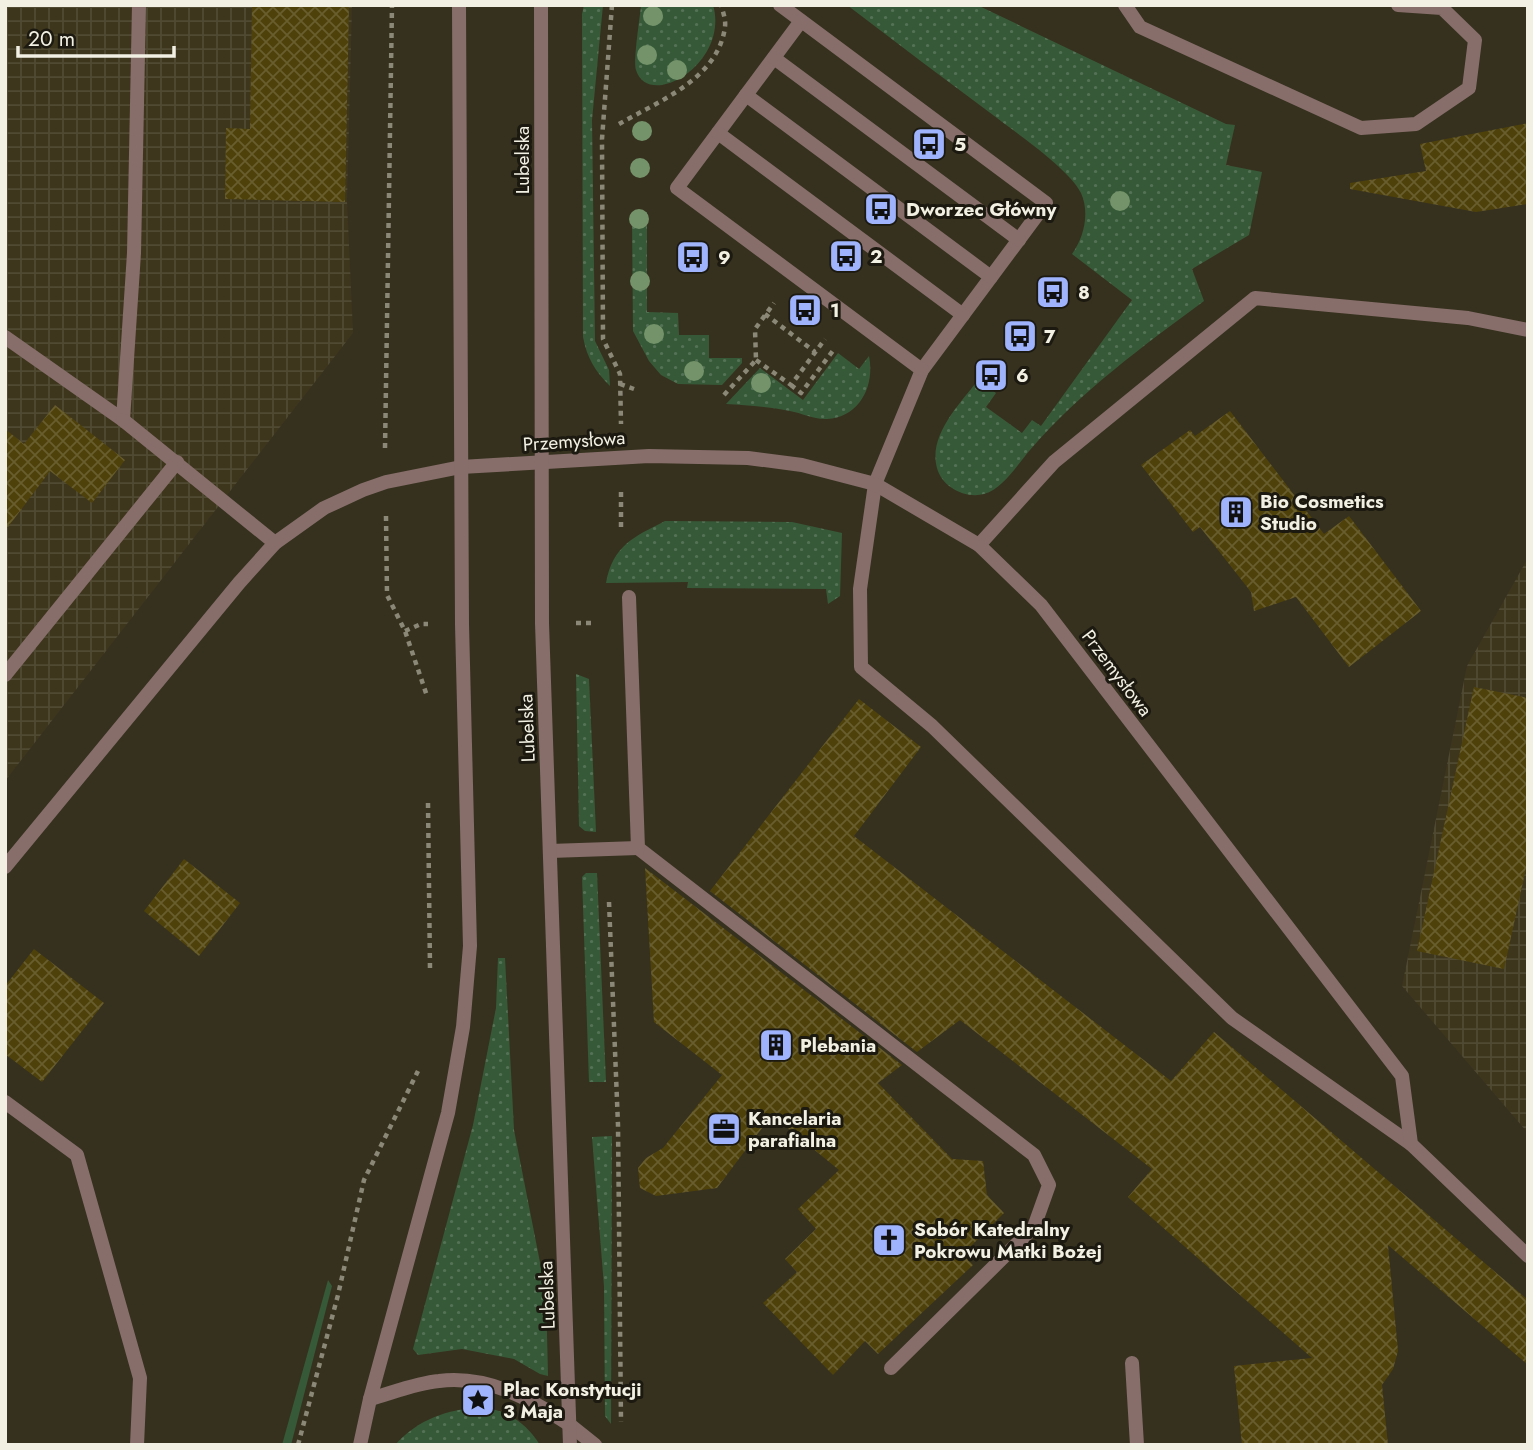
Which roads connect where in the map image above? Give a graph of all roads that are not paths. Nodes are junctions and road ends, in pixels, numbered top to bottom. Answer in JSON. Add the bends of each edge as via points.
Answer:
{"nodes":[{"id":1,"x":139,"y":5,"type":"edge"},
{"id":2,"x":459,"y":5,"type":"edge"},
{"id":3,"x":541,"y":5,"type":"edge"},
{"id":4,"x":780,"y":5,"type":"edge"},
{"id":5,"x":1125,"y":5,"type":"edge"},
{"id":6,"x":1398,"y":5,"type":"edge"},
{"id":7,"x":801,"y":21,"type":"junction"},
{"id":8,"x":774,"y":58,"type":"junction"},
{"id":9,"x":746,"y":95,"type":"junction"},
{"id":10,"x":718,"y":133,"type":"junction"},
{"id":11,"x":1019,"y":240,"type":"junction"},
{"id":12,"x":991,"y":277,"type":"junction"},
{"id":13,"x":963,"y":315,"type":"junction"},
{"id":14,"x":1528,"y":330,"type":"edge"},
{"id":15,"x":5,"y":337,"type":"edge"},
{"id":16,"x":922,"y":370,"type":"junction"},
{"id":17,"x":123,"y":420,"type":"junction"},
{"id":18,"x":177,"y":462,"type":"junction"},
{"id":19,"x":542,"y":463,"type":"junction"},
{"id":20,"x":461,"y":467,"type":"junction"},
{"id":21,"x":875,"y":484,"type":"junction"},
{"id":22,"x":275,"y":543,"type":"junction"},
{"id":23,"x":979,"y":545,"type":"junction"},
{"id":24,"x":629,"y":597,"type":"dead end"},
{"id":25,"x":5,"y":675,"type":"edge"},
{"id":26,"x":638,"y":848,"type":"junction"},
{"id":27,"x":550,"y":851,"type":"junction"},
{"id":28,"x":5,"y":867,"type":"edge"},
{"id":29,"x":5,"y":1102,"type":"edge"},
{"id":30,"x":1412,"y":1144,"type":"junction"},
{"id":31,"x":1528,"y":1255,"type":"edge"},
{"id":32,"x":1132,"y":1363,"type":"dead end"},
{"id":33,"x":891,"y":1368,"type":"dead end"},
{"id":34,"x":370,"y":1399,"type":"junction"},
{"id":35,"x":570,"y":1425,"type":"junction"},
{"id":36,"x":137,"y":1445,"type":"edge"},
{"id":37,"x":360,"y":1445,"type":"edge"},
{"id":38,"x":570,"y":1445,"type":"edge"},
{"id":39,"x":595,"y":1445,"type":"edge"},
{"id":40,"x":1137,"y":1445,"type":"edge"}],
"edges":[{"from":1,"to":17,"type":"street","via":[[134,253]]},
{"from":2,"to":20,"type":"street"},
{"from":3,"to":19,"type":"street","name":"Lubelska"},
{"from":4,"to":7,"type":"street"},
{"from":5,"to":6,"type":"street","via":[[1140,27],[1361,128],[1416,124],[1469,88],[1475,40],[1442,8]]},
{"from":7,"to":8,"type":"street"},
{"from":7,"to":11,"type":"street","via":[[1046,202]]},
{"from":8,"to":9,"type":"street"},
{"from":8,"to":11,"type":"street"},
{"from":9,"to":10,"type":"street"},
{"from":9,"to":12,"type":"street"},
{"from":10,"to":13,"type":"street"},
{"from":10,"to":16,"type":"street","via":[[677,188]]},
{"from":11,"to":12,"type":"street"},
{"from":12,"to":13,"type":"street"},
{"from":13,"to":16,"type":"street"},
{"from":14,"to":23,"type":"street","via":[[1468,318],[1255,298],[1054,462]]},
{"from":15,"to":17,"type":"street"},
{"from":16,"to":21,"type":"street"},
{"from":17,"to":18,"type":"street"},
{"from":18,"to":22,"type":"street"},
{"from":18,"to":25,"type":"street"},
{"from":19,"to":20,"type":"street","name":"Przemysłowa"},
{"from":19,"to":21,"type":"street","name":"Przemysłowa","via":[[649,456],[748,458],[802,465]]},
{"from":19,"to":27,"type":"street","name":"Lubelska"},
{"from":20,"to":22,"type":"street","via":[[363,490],[324,508]]},
{"from":20,"to":34,"type":"street","via":[[470,946],[463,1027],[448,1113]]},
{"from":21,"to":23,"type":"street","name":"Przemysłowa"},
{"from":21,"to":30,"type":"street","via":[[860,589],[862,667],[932,726],[1232,1018]]},
{"from":22,"to":28,"type":"street"},
{"from":23,"to":30,"type":"street","name":"Przemysłowa","via":[[1041,606],[1402,1076]]},
{"from":24,"to":26,"type":"street"},
{"from":26,"to":27,"type":"street"},
{"from":26,"to":33,"type":"street","via":[[1034,1155],[1049,1185],[1034,1227]]},
{"from":27,"to":35,"type":"street","name":"Lubelska"},
{"from":29,"to":36,"type":"street","via":[[77,1155],[141,1378]]},
{"from":30,"to":31,"type":"street"},
{"from":32,"to":40,"type":"street"},
{"from":34,"to":35,"type":"street","via":[[439,1381],[485,1382],[536,1402]]},
{"from":34,"to":37,"type":"street"},
{"from":35,"to":38,"type":"street"},
{"from":35,"to":39,"type":"street"}]}
